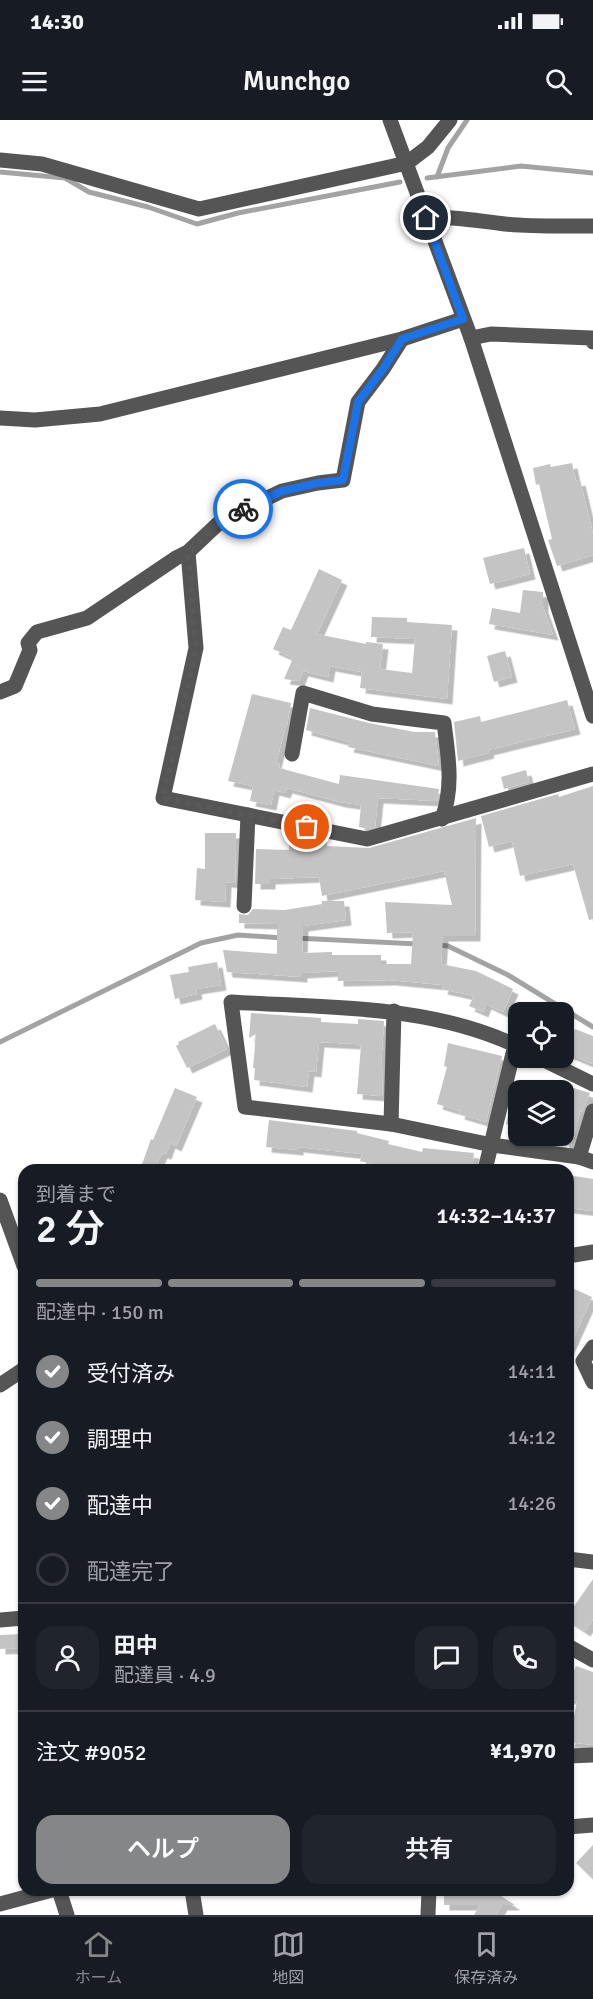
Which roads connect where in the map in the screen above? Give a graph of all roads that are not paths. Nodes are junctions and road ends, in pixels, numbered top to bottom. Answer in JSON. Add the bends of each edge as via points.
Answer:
{"nodes":[{"id":1,"x":390,"y":120,"type":"edge"},
{"id":2,"x":450,"y":120,"type":"edge"},
{"id":3,"x":0,"y":160,"type":"edge"},
{"id":4,"x":407,"y":163,"type":"junction"},
{"id":5,"x":426,"y":218,"type":"junction"},
{"id":6,"x":593,"y":226,"type":"edge"},
{"id":7,"x":463,"y":319,"type":"junction"},
{"id":8,"x":471,"y":338,"type":"junction"},
{"id":9,"x":402,"y":339,"type":"junction"},
{"id":10,"x":593,"y":342,"type":"edge"},
{"id":11,"x":0,"y":418,"type":"edge"},
{"id":12,"x":188,"y":552,"type":"junction"},
{"id":13,"x":0,"y":692,"type":"edge"},
{"id":14,"x":589,"y":692,"type":"edge"},
{"id":15,"x":593,"y":716,"type":"edge"},
{"id":16,"x":292,"y":754,"type":"dead end"},
{"id":17,"x":593,"y":774,"type":"edge"},
{"id":18,"x":248,"y":815,"type":"junction"},
{"id":19,"x":442,"y":819,"type":"junction"},
{"id":20,"x":244,"y":906,"type":"dead end"},
{"id":21,"x":394,"y":1011,"type":"junction"},
{"id":22,"x":508,"y":1043,"type":"edge"},
{"id":23,"x":511,"y":1068,"type":"edge"},
{"id":24,"x":560,"y":1068,"type":"edge"},
{"id":25,"x":593,"y":1084,"type":"edge"},
{"id":26,"x":593,"y":1111,"type":"edge"},
{"id":27,"x":391,"y":1124,"type":"junction"},
{"id":28,"x":492,"y":1145,"type":"junction"},
{"id":29,"x":586,"y":1160,"type":"edge"},
{"id":30,"x":487,"y":1164,"type":"edge"},
{"id":31,"x":0,"y":1200,"type":"edge"},
{"id":32,"x":18,"y":1250,"type":"edge"},
{"id":33,"x":593,"y":1252,"type":"edge"},
{"id":34,"x":574,"y":1255,"type":"edge"},
{"id":35,"x":593,"y":1347,"type":"edge"},
{"id":36,"x":18,"y":1373,"type":"edge"},
{"id":37,"x":593,"y":1382,"type":"edge"},
{"id":38,"x":0,"y":1385,"type":"edge"},
{"id":39,"x":574,"y":1560,"type":"edge"},
{"id":40,"x":593,"y":1562,"type":"edge"},
{"id":41,"x":18,"y":1618,"type":"edge"},
{"id":42,"x":0,"y":1620,"type":"edge"},
{"id":43,"x":574,"y":1649,"type":"edge"},
{"id":44,"x":593,"y":1660,"type":"edge"},
{"id":45,"x":593,"y":1755,"type":"edge"},
{"id":46,"x":574,"y":1756,"type":"edge"},
{"id":47,"x":593,"y":1825,"type":"edge"},
{"id":48,"x":574,"y":1827,"type":"edge"},
{"id":49,"x":30,"y":1896,"type":"edge"},
{"id":50,"x":61,"y":1896,"type":"edge"},
{"id":51,"x":193,"y":1896,"type":"edge"},
{"id":52,"x":429,"y":1896,"type":"edge"},
{"id":53,"x":0,"y":1904,"type":"edge"},
{"id":54,"x":67,"y":1915,"type":"edge"},
{"id":55,"x":196,"y":1915,"type":"edge"},
{"id":56,"x":428,"y":1915,"type":"edge"}],
"edges":[{"from":1,"to":4,"type":"street"},
{"from":2,"to":4,"type":"street","via":[[428,147]]},
{"from":3,"to":4,"type":"street","via":[[42,164],[199,209]]},
{"from":4,"to":5,"type":"street"},
{"from":5,"to":6,"type":"street","via":[[453,216],[504,224]]},
{"from":5,"to":7,"type":"street"},
{"from":7,"to":8,"type":"street"},
{"from":7,"to":9,"type":"street"},
{"from":8,"to":10,"type":"street","via":[[491,334],[592,338]]},
{"from":8,"to":14,"type":"street"},
{"from":9,"to":11,"type":"street","via":[[100,414],[35,420]]},
{"from":9,"to":12,"type":"street","via":[[358,402],[343,480],[282,491],[222,520]]},
{"from":12,"to":13,"type":"street","via":[[87,618],[37,632],[28,643],[30,650],[15,686]]},
{"from":12,"to":18,"type":"street","via":[[196,648],[163,798]]},
{"from":14,"to":15,"type":"street"},
{"from":16,"to":19,"type":"street","via":[[303,693],[372,714],[444,723],[450,773]]},
{"from":17,"to":19,"type":"street"},
{"from":18,"to":19,"type":"street","via":[[367,839]]},
{"from":18,"to":20,"type":"street"},
{"from":21,"to":22,"type":"street","via":[[457,1024]]},
{"from":21,"to":27,"type":"street"},
{"from":21,"to":27,"type":"street","via":[[231,1002],[245,1107]]},
{"from":23,"to":28,"type":"street"},
{"from":24,"to":25,"type":"street"},
{"from":26,"to":29,"type":"street"},
{"from":27,"to":28,"type":"street"},
{"from":28,"to":29,"type":"street"},
{"from":28,"to":30,"type":"street"},
{"from":31,"to":32,"type":"street"},
{"from":33,"to":34,"type":"street"},
{"from":35,"to":37,"type":"street","via":[[583,1361]]},
{"from":36,"to":38,"type":"street"},
{"from":39,"to":40,"type":"street"},
{"from":41,"to":42,"type":"street"},
{"from":43,"to":44,"type":"street"},
{"from":45,"to":46,"type":"street"},
{"from":47,"to":48,"type":"street"},
{"from":49,"to":53,"type":"street"},
{"from":50,"to":54,"type":"street"},
{"from":51,"to":55,"type":"street"},
{"from":52,"to":56,"type":"street"}]}
